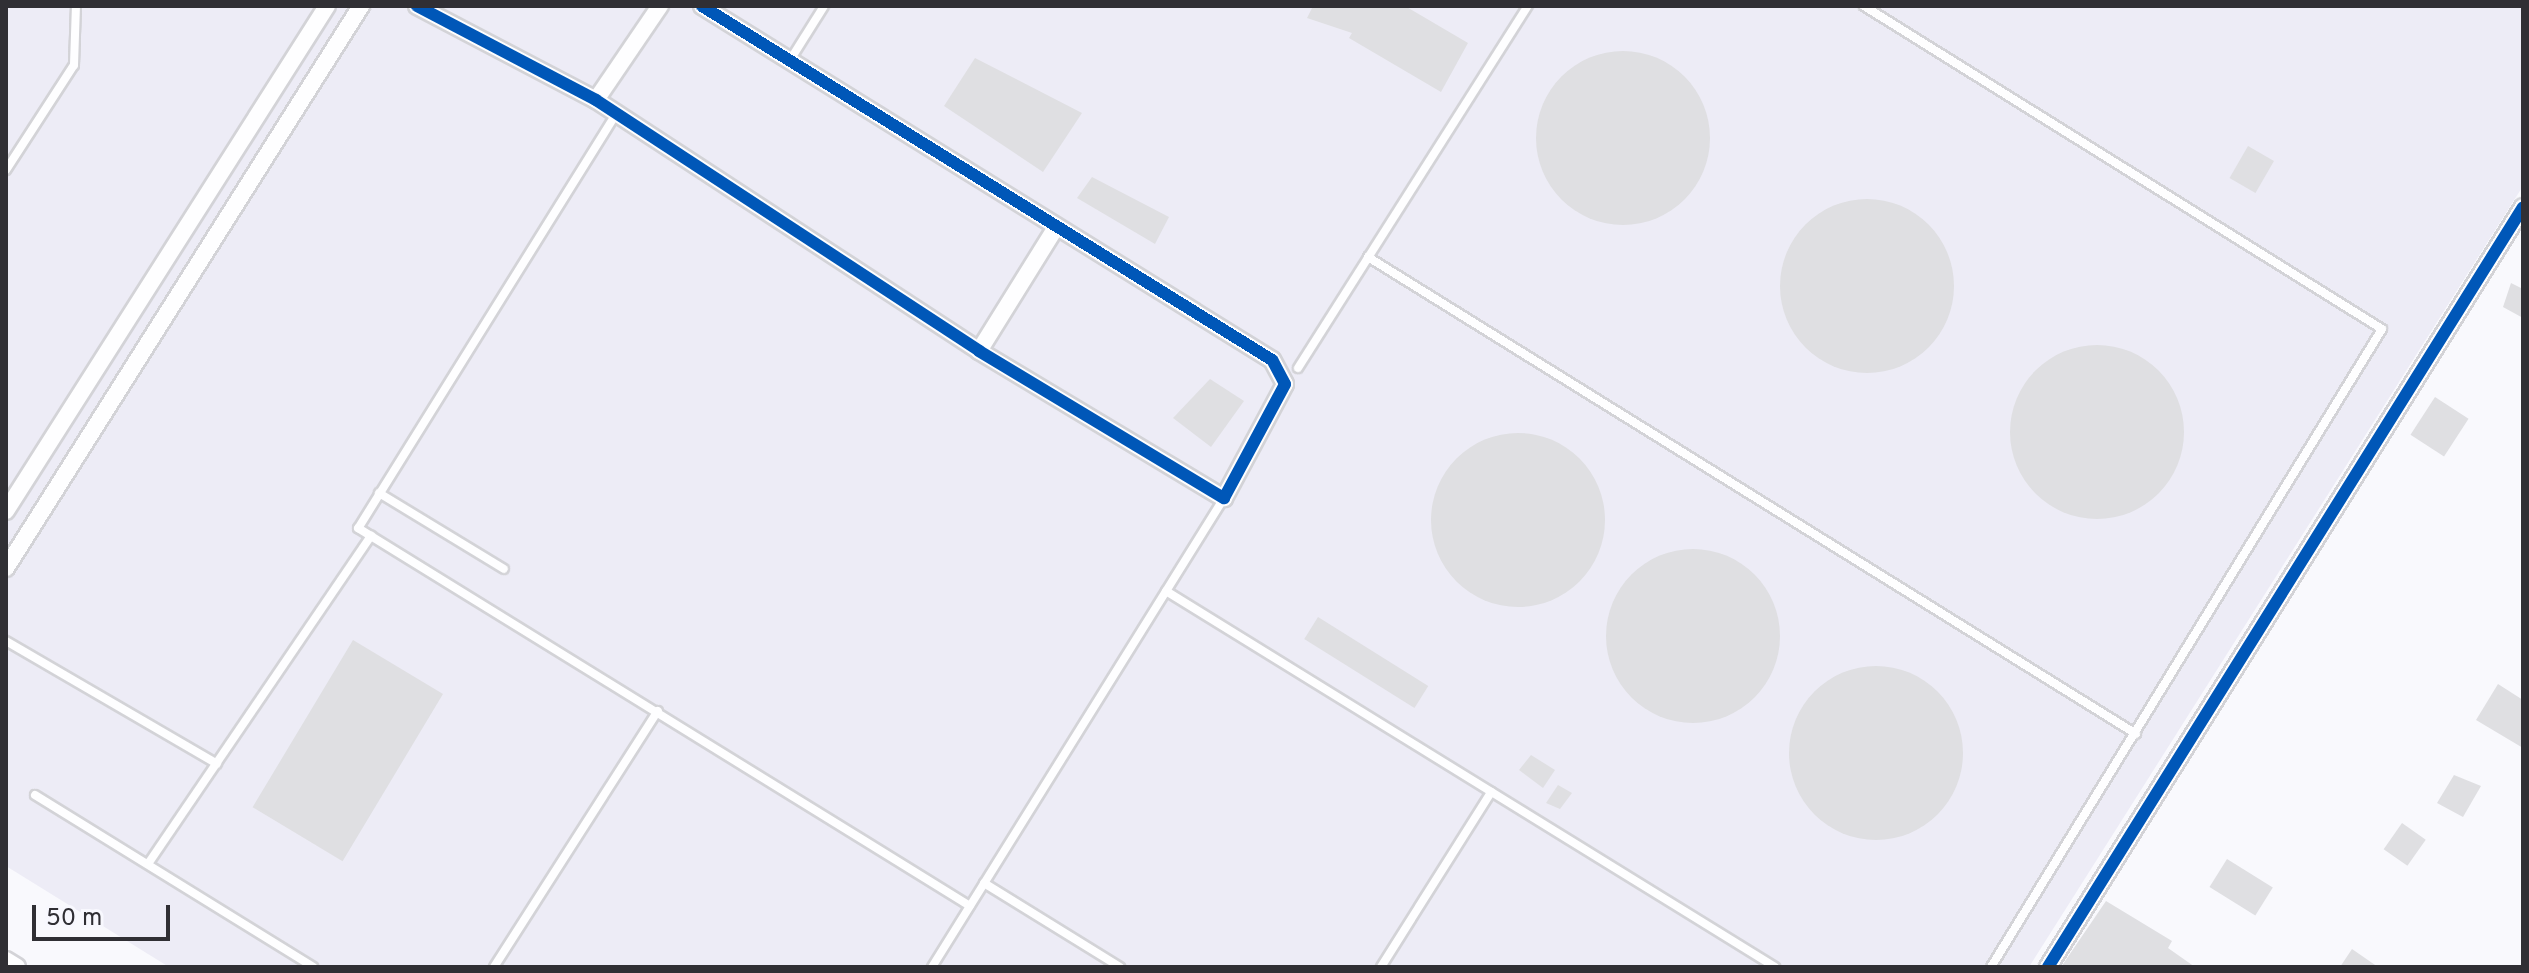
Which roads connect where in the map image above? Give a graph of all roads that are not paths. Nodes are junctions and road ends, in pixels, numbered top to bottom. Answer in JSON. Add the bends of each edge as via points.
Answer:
{"nodes":[{"id":1,"x":76,"y":6,"type":"edge"},
{"id":2,"x":327,"y":6,"type":"edge"},
{"id":3,"x":361,"y":6,"type":"edge"},
{"id":4,"x":417,"y":6,"type":"edge"},
{"id":5,"x":660,"y":6,"type":"edge"},
{"id":6,"x":702,"y":6,"type":"edge"},
{"id":7,"x":824,"y":6,"type":"edge"},
{"id":8,"x":1528,"y":6,"type":"edge"},
{"id":9,"x":1864,"y":6,"type":"edge"},
{"id":10,"x":792,"y":57,"type":"junction"},
{"id":11,"x":596,"y":100,"type":"junction"},
{"id":12,"x":616,"y":114,"type":"junction"},
{"id":13,"x":6,"y":170,"type":"edge"},
{"id":14,"x":2523,"y":207,"type":"edge"},
{"id":15,"x":1055,"y":229,"type":"junction"},
{"id":16,"x":1368,"y":257,"type":"junction"},
{"id":17,"x":979,"y":351,"type":"junction"},
{"id":18,"x":1298,"y":368,"type":"dead end"},
{"id":19,"x":379,"y":493,"type":"junction"},
{"id":20,"x":1224,"y":498,"type":"junction"},
{"id":21,"x":6,"y":511,"type":"edge"},
{"id":22,"x":371,"y":536,"type":"junction"},
{"id":23,"x":6,"y":568,"type":"edge"},
{"id":24,"x":504,"y":569,"type":"dead end"},
{"id":25,"x":1166,"y":591,"type":"junction"},
{"id":26,"x":6,"y":641,"type":"edge"},
{"id":27,"x":658,"y":711,"type":"junction"},
{"id":28,"x":2136,"y":734,"type":"junction"},
{"id":29,"x":217,"y":764,"type":"junction"},
{"id":30,"x":1491,"y":792,"type":"junction"},
{"id":31,"x":35,"y":795,"type":"dead end"},
{"id":32,"x":148,"y":864,"type":"junction"},
{"id":33,"x":984,"y":883,"type":"junction"},
{"id":34,"x":970,"y":906,"type":"junction"},
{"id":35,"x":6,"y":961,"type":"edge"},
{"id":36,"x":17,"y":967,"type":"edge"},
{"id":37,"x":313,"y":967,"type":"edge"},
{"id":38,"x":494,"y":967,"type":"edge"},
{"id":39,"x":932,"y":967,"type":"edge"},
{"id":40,"x":1120,"y":967,"type":"edge"},
{"id":41,"x":1381,"y":967,"type":"edge"},
{"id":42,"x":1775,"y":967,"type":"edge"},
{"id":43,"x":1991,"y":967,"type":"edge"},
{"id":44,"x":2048,"y":967,"type":"edge"}],
"edges":[{"from":1,"to":13,"type":"lane","via":[[74,65]]},
{"from":2,"to":21,"type":"street"},
{"from":3,"to":23,"type":"street"},
{"from":4,"to":11,"type":"street"},
{"from":5,"to":11,"type":"street"},
{"from":6,"to":10,"type":"street"},
{"from":7,"to":10,"type":"lane"},
{"from":8,"to":16,"type":"lane"},
{"from":9,"to":28,"type":"lane","via":[[2382,329]]},
{"from":10,"to":15,"type":"street"},
{"from":11,"to":12,"type":"street"},
{"from":12,"to":17,"type":"street"},
{"from":12,"to":19,"type":"lane"},
{"from":14,"to":44,"type":"street"},
{"from":15,"to":17,"type":"street"},
{"from":15,"to":20,"type":"street","via":[[1281,368],[1285,384]]},
{"from":16,"to":18,"type":"lane"},
{"from":16,"to":28,"type":"lane"},
{"from":17,"to":20,"type":"street"},
{"from":19,"to":22,"type":"lane","via":[[358,528]]},
{"from":19,"to":24,"type":"lane"},
{"from":20,"to":25,"type":"lane"},
{"from":22,"to":27,"type":"lane"},
{"from":22,"to":29,"type":"lane"},
{"from":25,"to":30,"type":"lane"},
{"from":25,"to":33,"type":"lane"},
{"from":26,"to":29,"type":"lane"},
{"from":27,"to":34,"type":"lane"},
{"from":27,"to":38,"type":"lane"},
{"from":28,"to":43,"type":"lane"},
{"from":29,"to":32,"type":"lane"},
{"from":30,"to":41,"type":"lane"},
{"from":30,"to":42,"type":"lane"},
{"from":31,"to":32,"type":"lane"},
{"from":32,"to":37,"type":"lane"},
{"from":33,"to":34,"type":"lane"},
{"from":33,"to":40,"type":"lane"},
{"from":34,"to":39,"type":"lane"},
{"from":35,"to":36,"type":"street"}]}
